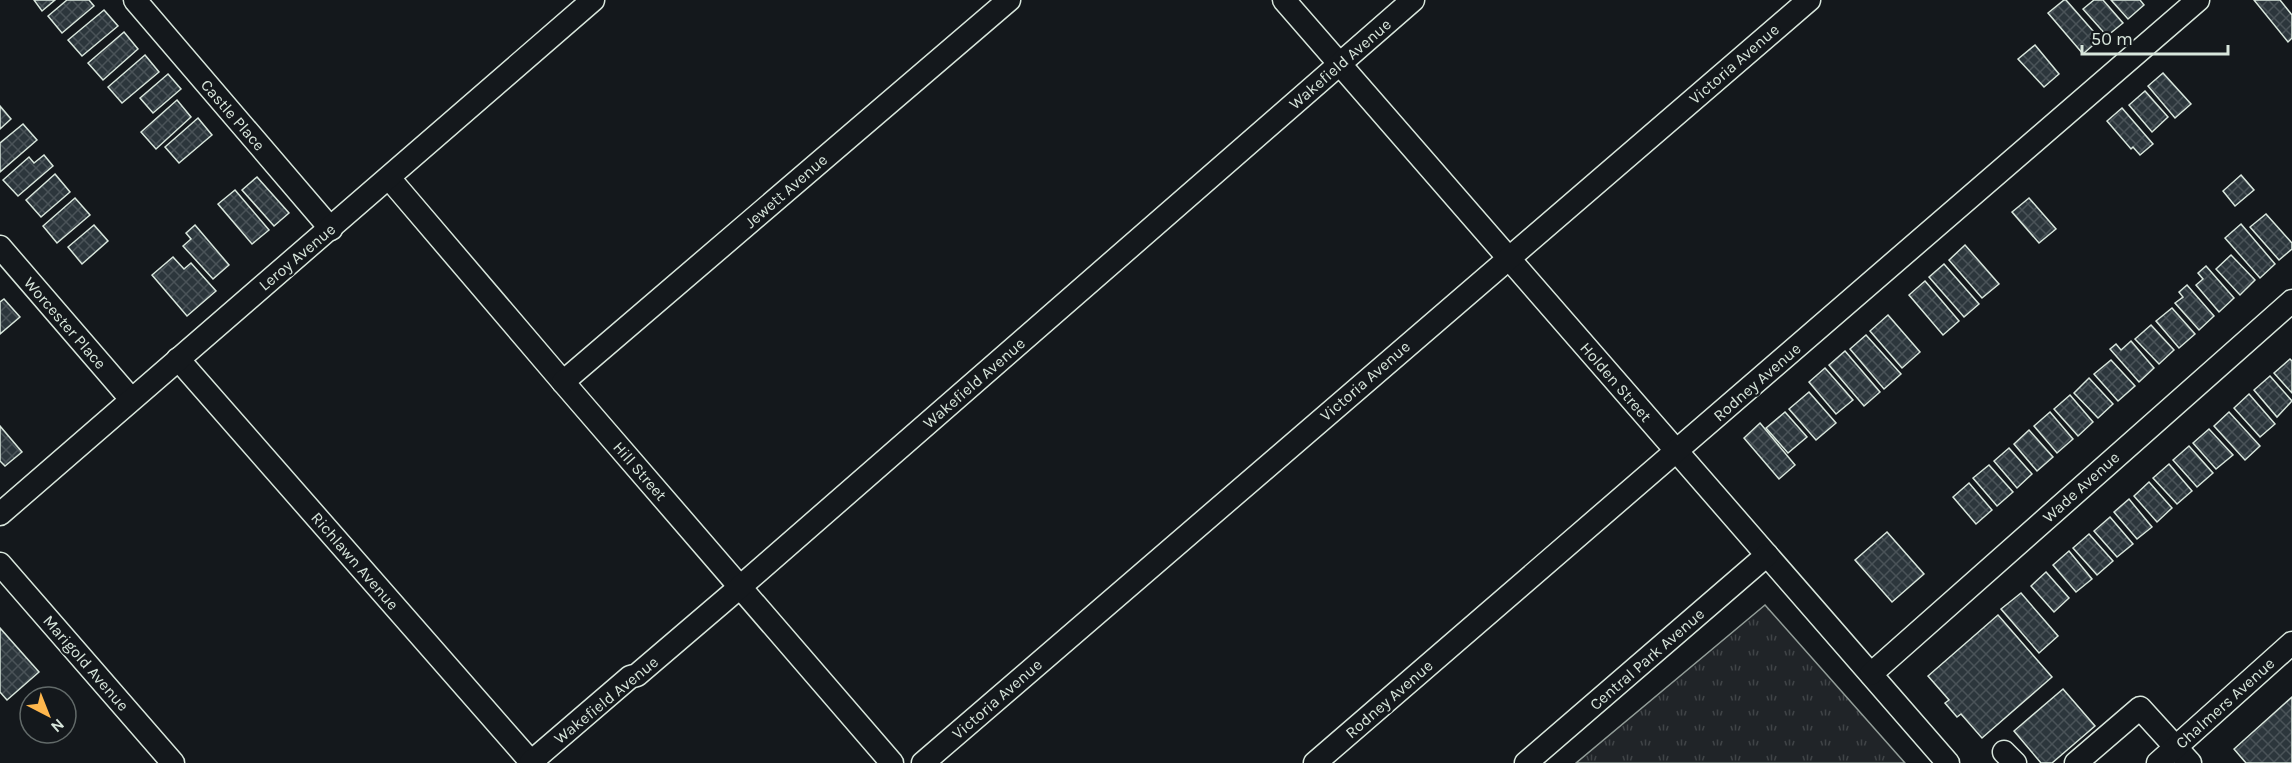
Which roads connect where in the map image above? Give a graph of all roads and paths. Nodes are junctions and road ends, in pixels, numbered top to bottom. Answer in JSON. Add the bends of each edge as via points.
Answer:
{"nodes":[{"id":1,"x":135,"y":0,"type":"edge"},
{"id":2,"x":593,"y":0,"type":"edge"},
{"id":3,"x":1009,"y":0,"type":"edge"},
{"id":4,"x":1284,"y":0,"type":"edge"},
{"id":5,"x":1413,"y":0,"type":"edge"},
{"id":6,"x":1809,"y":0,"type":"edge"},
{"id":7,"x":2198,"y":0,"type":"edge"},
{"id":8,"x":1340,"y":64,"type":"junction"},
{"id":9,"x":389,"y":177,"type":"junction"},
{"id":10,"x":331,"y":229,"type":"junction"},
{"id":11,"x":0,"y":247,"type":"edge"},
{"id":12,"x":1509,"y":258,"type":"junction"},
{"id":13,"x":2292,"y":301,"type":"edge"},
{"id":14,"x":178,"y":359,"type":"junction"},
{"id":15,"x":563,"y":382,"type":"junction"},
{"id":16,"x":131,"y":399,"type":"junction"},
{"id":17,"x":1677,"y":451,"type":"junction"},
{"id":18,"x":0,"y":514,"type":"edge"},
{"id":19,"x":1767,"y":555,"type":"junction"},
{"id":20,"x":0,"y":564,"type":"edge"},
{"id":21,"x":740,"y":587,"type":"junction"},
{"id":22,"x":2292,"y":643,"type":"edge"},
{"id":23,"x":1871,"y":674,"type":"junction"},
{"id":24,"x":2183,"y":755,"type":"edge"},
{"id":25,"x":531,"y":762,"type":"edge"},
{"id":26,"x":173,"y":763,"type":"edge"},
{"id":27,"x":892,"y":763,"type":"edge"},
{"id":28,"x":922,"y":763,"type":"edge"},
{"id":29,"x":1315,"y":763,"type":"edge"},
{"id":30,"x":1526,"y":763,"type":"edge"},
{"id":31,"x":1948,"y":763,"type":"edge"},
{"id":32,"x":2076,"y":763,"type":"edge"},
{"id":33,"x":2158,"y":763,"type":"edge"}],
"edges":[{"from":1,"to":10,"type":"street","name":"Castle Place"},
{"from":2,"to":9,"type":"street","name":"Leroy Avenue"},
{"from":3,"to":15,"type":"street","name":"Jewett Avenue"},
{"from":4,"to":8,"type":"street","name":"Holden Street"},
{"from":5,"to":8,"type":"street","name":"Wakefield Avenue"},
{"from":6,"to":12,"type":"street","name":"Victoria Avenue"},
{"from":7,"to":17,"type":"street","name":"Rodney Avenue"},
{"from":8,"to":12,"type":"street","name":"Holden Street"},
{"from":8,"to":21,"type":"street","name":"Wakefield Avenue"},
{"from":9,"to":10,"type":"street","name":"Leroy Avenue"},
{"from":9,"to":15,"type":"street","name":"Hill Street"},
{"from":10,"to":14,"type":"street","name":"Leroy Avenue"},
{"from":11,"to":16,"type":"street","name":"Worcester Place"},
{"from":12,"to":17,"type":"street","name":"Holden Street"},
{"from":12,"to":28,"type":"street","name":"Victoria Avenue"},
{"from":13,"to":23,"type":"street","name":"Wade Avenue"},
{"from":14,"to":16,"type":"street","name":"Leroy Avenue"},
{"from":14,"to":25,"type":"street","name":"Richlawn Avenue"},
{"from":15,"to":21,"type":"street","name":"Hill Street"},
{"from":16,"to":18,"type":"street","name":"Leroy Avenue"},
{"from":17,"to":19,"type":"street","name":"Holden Street"},
{"from":17,"to":29,"type":"street","name":"Rodney Avenue"},
{"from":19,"to":23,"type":"street","name":"Holden Street"},
{"from":19,"to":30,"type":"street","name":"Central Park Avenue"},
{"from":20,"to":26,"type":"street","name":"Marigold Avenue"},
{"from":21,"to":25,"type":"street","name":"Wakefield Avenue"},
{"from":21,"to":27,"type":"street","name":"Hill Street"},
{"from":22,"to":24,"type":"street","name":"Chalmers Avenue"},
{"from":23,"to":31,"type":"street","name":"Holden Street"},
{"from":24,"to":32,"type":"street","via":[[2140,708]]},
{"from":24,"to":33,"type":"street","name":"Chalmers Avenue"}]}
